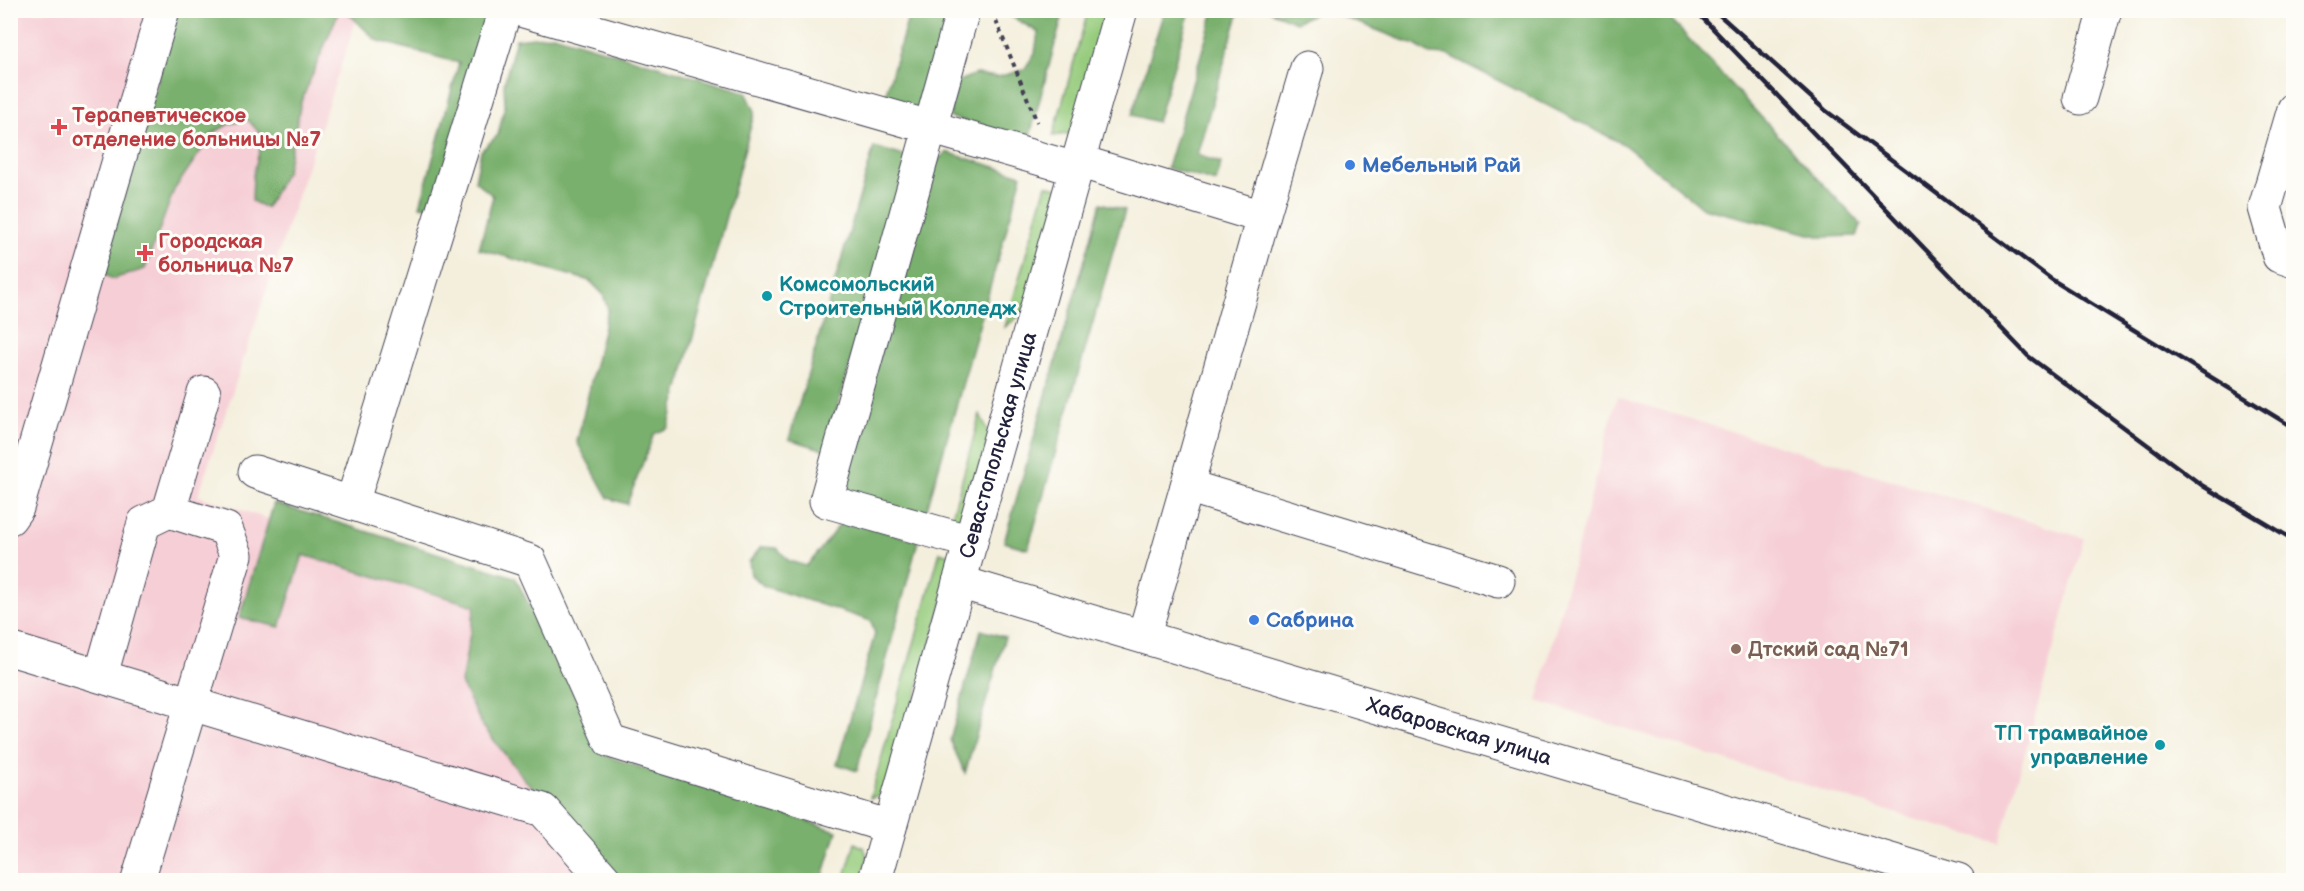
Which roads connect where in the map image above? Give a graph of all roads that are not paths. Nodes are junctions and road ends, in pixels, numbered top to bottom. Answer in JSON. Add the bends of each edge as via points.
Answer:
{"nodes":[{"id":1,"x":163,"y":10,"type":"edge"},
{"id":2,"x":505,"y":10,"type":"edge"},
{"id":3,"x":520,"y":10,"type":"edge"},
{"id":4,"x":963,"y":10,"type":"edge"},
{"id":5,"x":1121,"y":10,"type":"edge"},
{"id":6,"x":2105,"y":10,"type":"edge"},
{"id":7,"x":1307,"y":68,"type":"dead end"},
{"id":8,"x":2080,"y":98,"type":"dead end"},
{"id":9,"x":2294,"y":109,"type":"edge"},
{"id":10,"x":931,"y":128,"type":"junction"},
{"id":11,"x":1077,"y":165,"type":"junction"},
{"id":12,"x":1263,"y":217,"type":"junction"},
{"id":13,"x":2294,"y":261,"type":"edge"},
{"id":14,"x":204,"y":393,"type":"dead end"},
{"id":15,"x":255,"y":472,"type":"dead end"},
{"id":16,"x":1187,"y":486,"type":"junction"},
{"id":17,"x":352,"y":503,"type":"junction"},
{"id":18,"x":169,"y":511,"type":"junction"},
{"id":19,"x":10,"y":518,"type":"edge"},
{"id":20,"x":971,"y":542,"type":"junction"},
{"id":21,"x":1498,"y":581,"type":"dead end"},
{"id":22,"x":960,"y":582,"type":"junction"},
{"id":23,"x":1144,"y":635,"type":"junction"},
{"id":24,"x":10,"y":649,"type":"edge"},
{"id":25,"x":101,"y":675,"type":"junction"},
{"id":26,"x":191,"y":702,"type":"junction"},
{"id":27,"x":890,"y":826,"type":"junction"},
{"id":28,"x":138,"y":880,"type":"edge"},
{"id":29,"x":605,"y":880,"type":"edge"},
{"id":30,"x":875,"y":880,"type":"edge"},
{"id":31,"x":1958,"y":880,"type":"edge"}],
"edges":[{"from":1,"to":19,"type":"street","via":[[17,508]]},
{"from":2,"to":17,"type":"street"},
{"from":3,"to":10,"type":"street"},
{"from":4,"to":10,"type":"street"},
{"from":5,"to":11,"type":"street","name":"Севастопольская улица"},
{"from":6,"to":8,"type":"street"},
{"from":7,"to":12,"type":"street"},
{"from":9,"to":13,"type":"street","via":[[2265,208],[2279,256]]},
{"from":10,"to":11,"type":"street"},
{"from":10,"to":20,"type":"street","via":[[826,501]]},
{"from":11,"to":12,"type":"street"},
{"from":11,"to":20,"type":"street","name":"Севастопольская улица"},
{"from":12,"to":16,"type":"street"},
{"from":14,"to":18,"type":"street"},
{"from":15,"to":17,"type":"street"},
{"from":16,"to":21,"type":"street"},
{"from":16,"to":23,"type":"street"},
{"from":17,"to":27,"type":"street","via":[[530,561],[610,741]]},
{"from":18,"to":25,"type":"street","via":[[144,523]]},
{"from":18,"to":26,"type":"street","via":[[226,529],[236,555]]},
{"from":20,"to":22,"type":"street","name":"Севастопольская улица"},
{"from":22,"to":23,"type":"street","name":"Хабаровская улица"},
{"from":22,"to":27,"type":"street","name":"Севастопольская улица"},
{"from":23,"to":31,"type":"street","name":"Хабаровская улица"},
{"from":24,"to":25,"type":"street"},
{"from":25,"to":26,"type":"street"},
{"from":26,"to":28,"type":"street"},
{"from":26,"to":29,"type":"street","via":[[543,810]]},
{"from":27,"to":30,"type":"street","name":"Севастопольская улица"}]}
